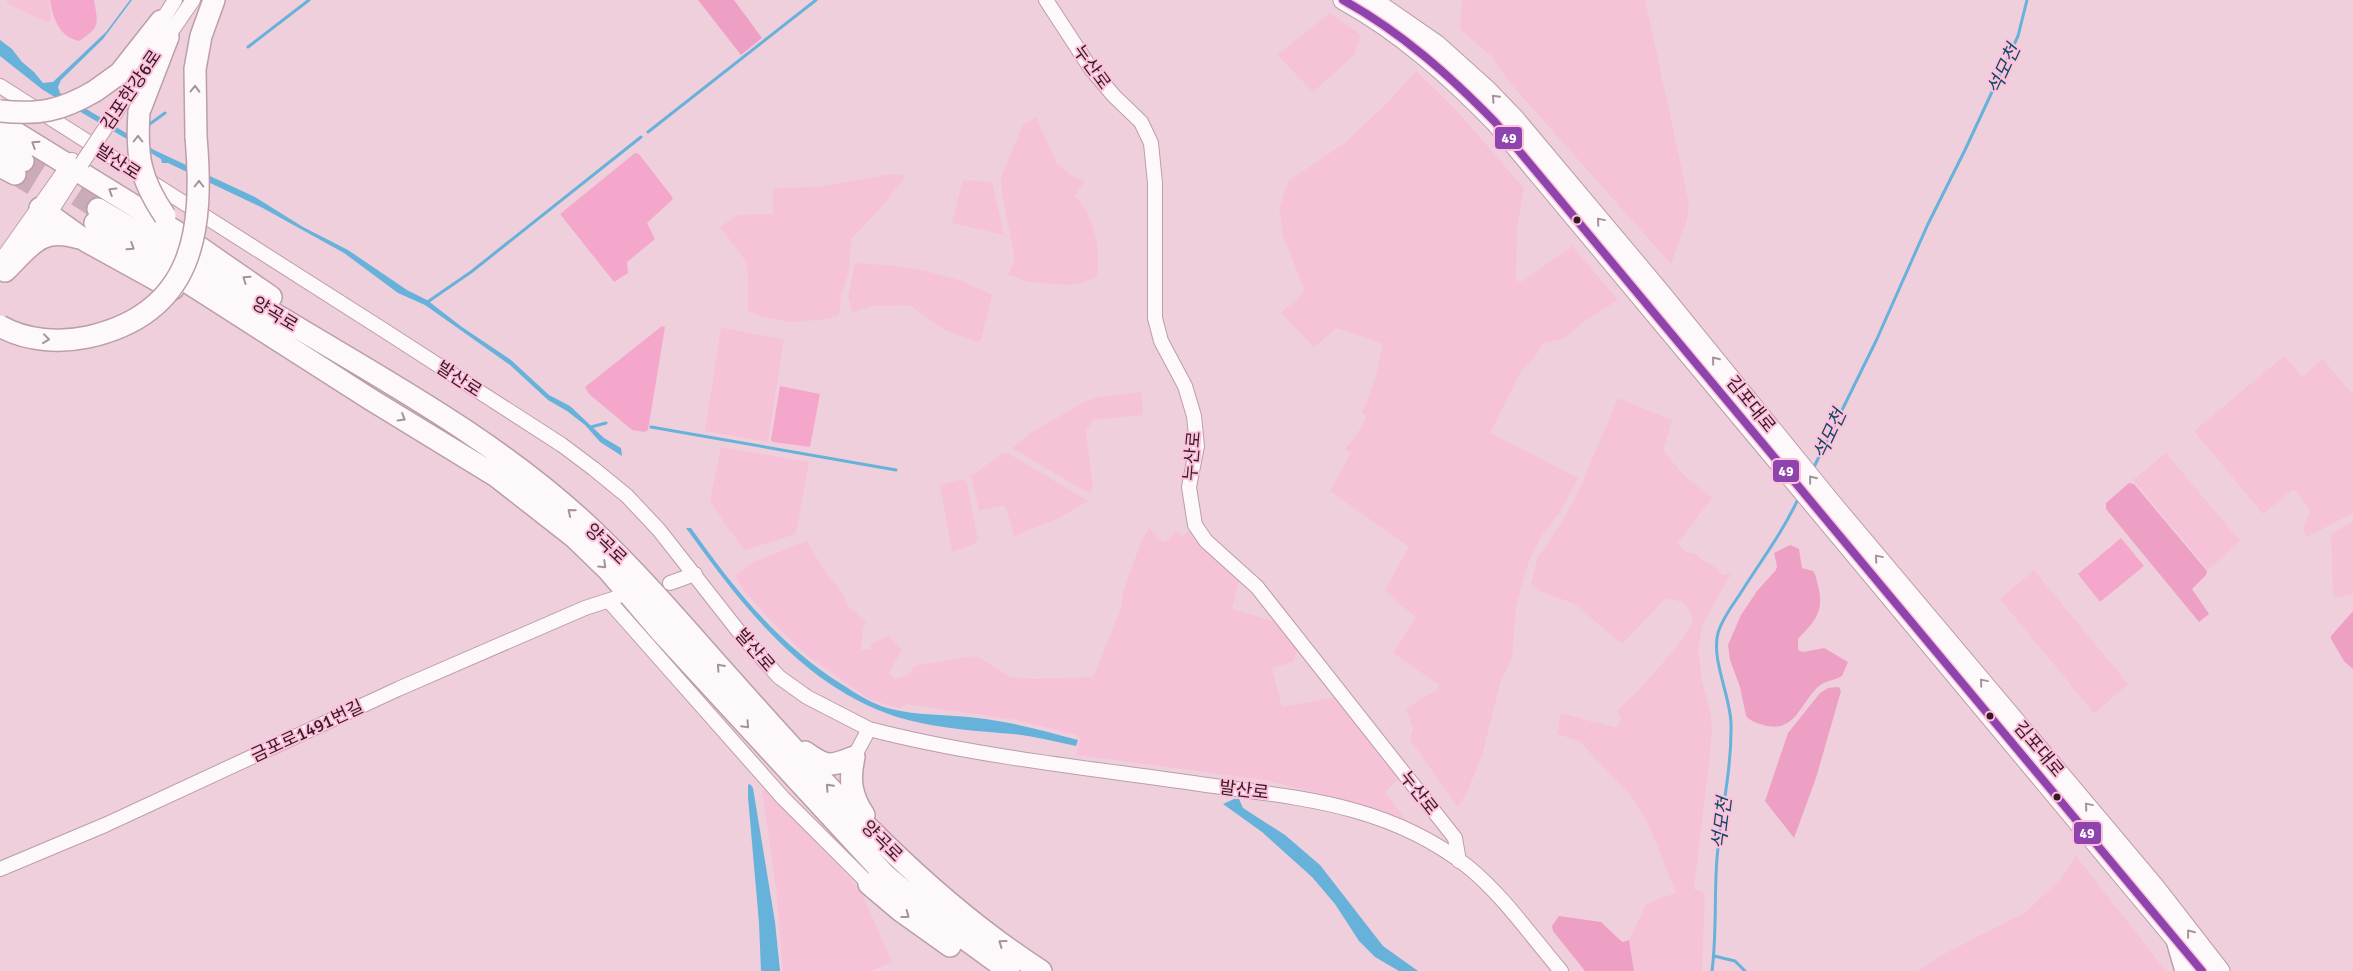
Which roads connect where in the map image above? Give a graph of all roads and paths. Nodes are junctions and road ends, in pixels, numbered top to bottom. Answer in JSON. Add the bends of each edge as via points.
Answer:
{"nodes":[{"id":1,"x":175,"y":0,"type":"edge"},
{"id":2,"x":193,"y":0,"type":"edge"},
{"id":3,"x":214,"y":0,"type":"edge"},
{"id":4,"x":1046,"y":0,"type":"edge"},
{"id":5,"x":1343,"y":0,"type":"edge"},
{"id":6,"x":1372,"y":0,"type":"edge"},
{"id":7,"x":165,"y":29,"type":"junction"},
{"id":8,"x":0,"y":86,"type":"edge"},
{"id":9,"x":108,"y":101,"type":"junction"},
{"id":10,"x":0,"y":111,"type":"edge"},
{"id":11,"x":0,"y":123,"type":"edge"},
{"id":12,"x":0,"y":146,"type":"edge"},
{"id":13,"x":76,"y":164,"type":"junction"},
{"id":14,"x":12,"y":167,"type":"tunnel mouth"},
{"id":15,"x":45,"y":210,"type":"junction"},
{"id":16,"x":92,"y":223,"type":"junction"},
{"id":17,"x":183,"y":236,"type":"junction"},
{"id":18,"x":1594,"y":240,"type":"junction"},
{"id":19,"x":1625,"y":250,"type":"junction"},
{"id":20,"x":2,"y":270,"type":"edge"},
{"id":21,"x":0,"y":326,"type":"edge"},
{"id":22,"x":430,"y":406,"type":"junction"},
{"id":23,"x":1787,"y":461,"type":"junction"},
{"id":24,"x":695,"y":574,"type":"junction"},
{"id":25,"x":670,"y":582,"type":"dead end"},
{"id":26,"x":766,"y":719,"type":"junction"},
{"id":27,"x":2010,"y":728,"type":"junction"},
{"id":28,"x":869,"y":729,"type":"junction"},
{"id":29,"x":854,"y":758,"type":"junction"},
{"id":30,"x":880,"y":838,"type":"junction"},
{"id":31,"x":1459,"y":861,"type":"junction"},
{"id":32,"x":0,"y":869,"type":"edge"},
{"id":33,"x":869,"y":884,"type":"joint"},
{"id":34,"x":2177,"y":940,"type":"junction"},
{"id":35,"x":987,"y":971,"type":"edge"},
{"id":36,"x":1009,"y":971,"type":"edge"},
{"id":37,"x":1041,"y":971,"type":"edge"},
{"id":38,"x":1561,"y":971,"type":"edge"},
{"id":39,"x":2186,"y":971,"type":"edge"},
{"id":40,"x":2202,"y":971,"type":"edge"},
{"id":41,"x":2220,"y":971,"type":"edge"}],
"edges":[{"from":1,"to":7,"type":"street","name":"김포한강6로"},
{"from":2,"to":7,"type":"street","name":"김포한강6로"},
{"from":21,"to":3,"type":"highway","one_way":true,"bridge":true,"via":[[29,337],[74,340],[124,326],[163,297],[179,276],[195,236],[200,182],[195,69],[201,36]]},
{"from":4,"to":31,"type":"street","name":"누산로","via":[[1091,69],[1141,122],[1151,143],[1155,318],[1161,341],[1185,386],[1194,416],[1196,446],[1188,487],[1195,524],[1206,541],[1257,587],[1455,838]]},
{"from":5,"to":18,"type":"main road","name":"김포대로","via":[[1430,59],[1463,88]]},
{"from":19,"to":6,"type":"main road","name":"김포대로","one_way":true,"via":[[1487,90],[1430,40]]},
{"from":7,"to":9,"type":"street","name":"김포한강6로"},
{"from":7,"to":9,"type":"highway","via":[[120,73]]},
{"from":17,"to":7,"type":"highway","one_way":true,"bridge":true,"via":[[152,196],[141,167],[137,141],[139,112]]},
{"from":8,"to":24,"type":"street","name":"발산로","via":[[562,446],[613,483],[643,511]]},
{"from":9,"to":10,"type":"highway","bridge":true,"via":[[74,103],[37,113]]},
{"from":9,"to":13,"type":"street","name":"김포한강6로"},
{"from":13,"to":11,"type":"highway","one_way":true},
{"from":12,"to":14,"type":"highway"},
{"from":13,"to":15,"type":"street","name":"김포한강6로"},
{"from":17,"to":13,"type":"highway","one_way":true},
{"from":15,"to":16,"type":"highway"},
{"from":15,"to":20,"type":"street","name":"김포한강6로"},
{"from":16,"to":20,"type":"highway","via":[[68,235],[48,234]]},
{"from":22,"to":16,"type":"highway","name":"양곡로","one_way":true},
{"from":16,"to":36,"type":"highway","name":"양곡로","one_way":true,"via":[[496,476],[574,538],[608,570],[661,632],[885,874],[935,917]]},
{"from":22,"to":17,"type":"highway","one_way":true},
{"from":18,"to":19,"type":"main road","via":[[1606,243],[1616,254]]},
{"from":18,"to":23,"type":"main road","name":"김포대로"},
{"from":23,"to":19,"type":"main road","name":"김포대로","one_way":true},
{"from":26,"to":22,"type":"highway","name":"양곡로","one_way":true,"via":[[640,578],[584,522],[506,458]]},
{"from":23,"to":27,"type":"main road","name":"김포대로"},
{"from":24,"to":25,"type":"street"},
{"from":24,"to":28,"type":"street","name":"발산로","via":[[742,637],[779,677],[807,697]]},
{"from":26,"to":29,"type":"highway","via":[[820,762],[836,765]]},
{"from":30,"to":26,"type":"highway","name":"양곡로","one_way":true},
{"from":27,"to":34,"type":"main road","name":"김포대로"},
{"from":41,"to":27,"type":"main road","name":"김포대로","one_way":true,"via":[[2154,886]]},
{"from":28,"to":29,"type":"street"},
{"from":28,"to":31,"type":"street","name":"발산로","via":[[965,750],[1330,804],[1390,822]]},
{"from":29,"to":30,"type":"highway","via":[[851,789],[856,803]]},
{"from":37,"to":30,"type":"highway","name":"양곡로","one_way":true,"via":[[928,884]]},
{"from":31,"to":38,"type":"street","name":"발산로","via":[[1488,885]]},
{"from":32,"to":33,"type":"street","name":"금포로1491번길","via":[[105,825],[398,689],[612,599],[783,798]]},
{"from":33,"to":35,"type":"highway","one_way":true,"via":[[901,911]]},
{"from":34,"to":39,"type":"highway"},
{"from":34,"to":40,"type":"main road","name":"김포대로"}]}
